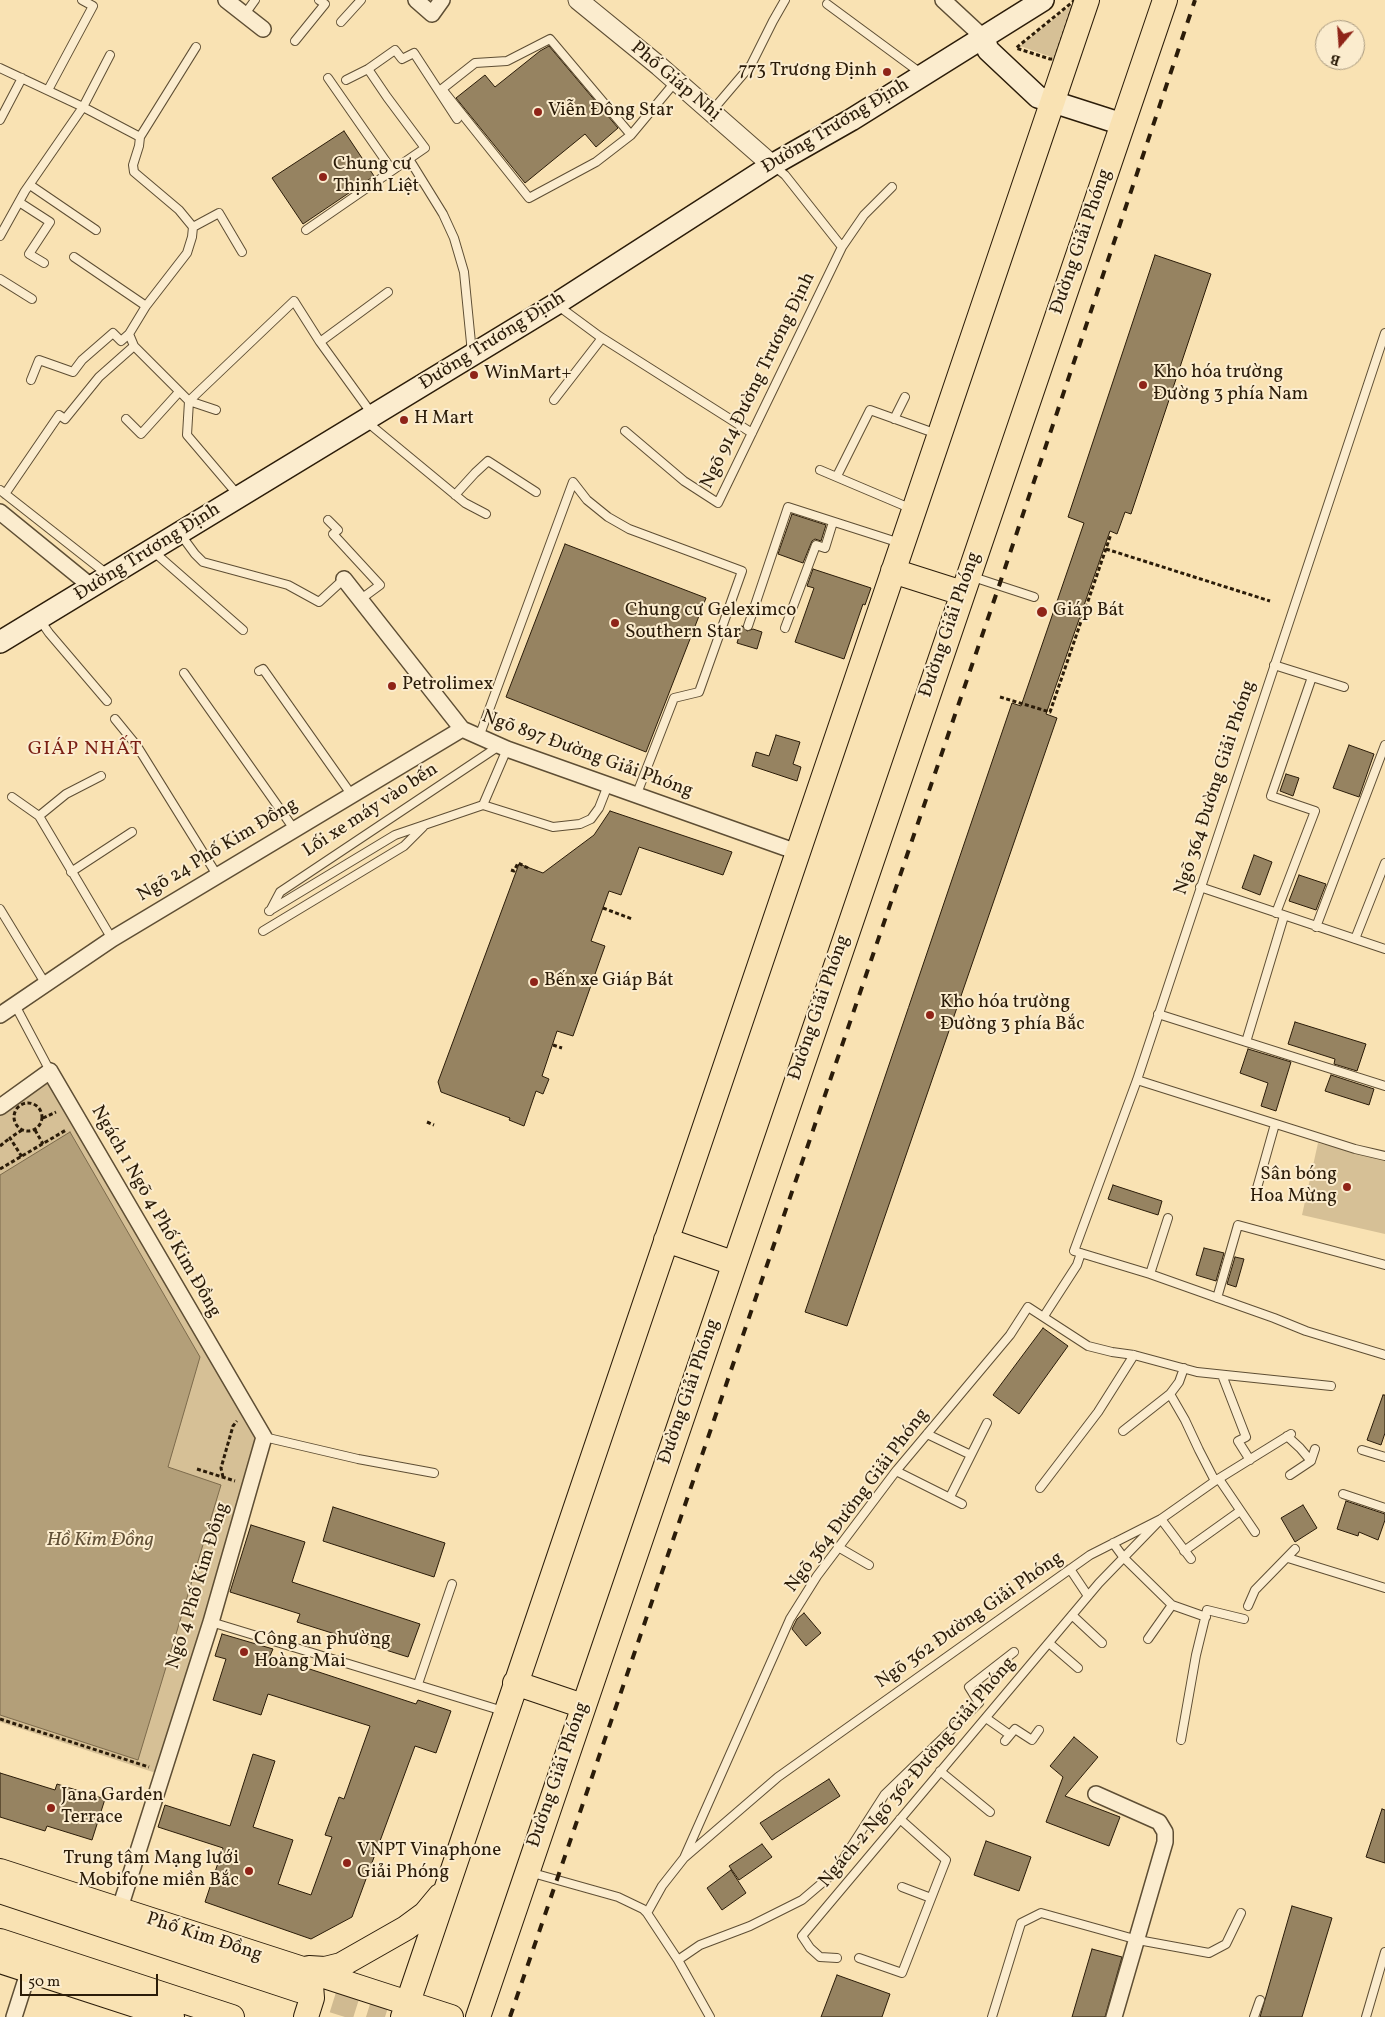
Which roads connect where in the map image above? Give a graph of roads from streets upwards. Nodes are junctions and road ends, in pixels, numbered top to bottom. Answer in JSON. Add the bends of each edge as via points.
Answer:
{"nodes":[{"id":1,"x":226,"y":0,"type":"edge"},
{"id":2,"x":416,"y":0,"type":"edge"},
{"id":3,"x":442,"y":0,"type":"edge"},
{"id":4,"x":578,"y":0,"type":"edge"},
{"id":5,"x":943,"y":0,"type":"edge"},
{"id":6,"x":1043,"y":0,"type":"edge"},
{"id":7,"x":1087,"y":0,"type":"edge"},
{"id":8,"x":1165,"y":0,"type":"edge"},
{"id":9,"x":263,"y":29,"type":"dead end"},
{"id":10,"x":984,"y":38,"type":"junction"},
{"id":11,"x":1053,"y":101,"type":"junction"},
{"id":12,"x":1122,"y":124,"type":"junction"},
{"id":13,"x":772,"y":165,"type":"junction"},
{"id":14,"x":1,"y":516,"type":"edge"},
{"id":15,"x":893,"y":571,"type":"junction"},
{"id":16,"x":344,"y":579,"type":"road end"},
{"id":17,"x":101,"y":581,"type":"junction"},
{"id":18,"x":965,"y":584,"type":"junction"},
{"id":19,"x":0,"y":642,"type":"edge"},
{"id":20,"x":462,"y":729,"type":"junction"},
{"id":21,"x":798,"y":852,"type":"junction"},
{"id":22,"x":0,"y":1015,"type":"edge"},
{"id":23,"x":0,"y":1106,"type":"edge"},
{"id":24,"x":668,"y":1234,"type":"junction"},
{"id":25,"x":736,"y":1257,"type":"junction"},
{"id":26,"x":264,"y":1437,"type":"joint"},
{"id":27,"x":515,"y":1683,"type":"junction"},
{"id":28,"x":583,"y":1706,"type":"junction"},
{"id":29,"x":1096,"y":1794,"type":"dead end"},
{"id":30,"x":0,"y":1871,"type":"edge"},
{"id":31,"x":447,"y":1885,"type":"junction"},
{"id":32,"x":0,"y":1891,"type":"edge"},
{"id":33,"x":119,"y":1911,"type":"junction"},
{"id":34,"x":0,"y":1941,"type":"edge"},
{"id":35,"x":0,"y":1961,"type":"edge"},
{"id":36,"x":275,"y":1961,"type":"junction"},
{"id":37,"x":29,"y":1970,"type":"junction"},
{"id":38,"x":299,"y":1990,"type":"tunnel mouth"},
{"id":39,"x":405,"y":2010,"type":"edge"},
{"id":40,"x":164,"y":2016,"type":"edge"},
{"id":41,"x":14,"y":2017,"type":"edge"},
{"id":42,"x":232,"y":2017,"type":"edge"},
{"id":43,"x":306,"y":2017,"type":"edge"},
{"id":44,"x":451,"y":2017,"type":"edge"},
{"id":45,"x":478,"y":2017,"type":"edge"},
{"id":46,"x":1114,"y":2017,"type":"edge"}],
"edges":[{"from":1,"to":9,"type":"street"},
{"from":2,"to":3,"type":"street","via":[[432,14]]},
{"from":4,"to":13,"type":"street","name":"Phố Giáp Nhị"},
{"from":5,"to":10,"type":"street"},
{"from":6,"to":10,"type":"main road","name":"Đường Trương Định"},
{"from":7,"to":11,"type":"main road"},
{"from":8,"to":12,"type":"main road","name":"Đường Giải Phóng"},
{"from":10,"to":11,"type":"main road","via":[[988,50],[1038,97]]},
{"from":10,"to":13,"type":"main road","name":"Đường Trương Định"},
{"from":11,"to":12,"type":"main road"},
{"from":11,"to":15,"type":"main road"},
{"from":12,"to":18,"type":"main road","name":"Đường Giải Phóng"},
{"from":13,"to":17,"type":"main road","name":"Đường Trương Định","via":[[556,304]]},
{"from":14,"to":17,"type":"street"},
{"from":15,"to":18,"type":"main road"},
{"from":15,"to":21,"type":"main road"},
{"from":16,"to":20,"type":"street","name":"Ngõ 897 Đường Giải Phóng"},
{"from":17,"to":19,"type":"main road","name":"Đường Trương Định"},
{"from":18,"to":25,"type":"main road","name":"Đường Giải Phóng"},
{"from":20,"to":21,"type":"street","name":"Ngõ 897 Đường Giải Phóng","via":[[503,748]]},
{"from":20,"to":22,"type":"street","name":"Ngõ 24 Phố Kim Đồng","via":[[112,939]]},
{"from":21,"to":24,"type":"main road"},
{"from":23,"to":26,"type":"street","name":"Ngách 1 Ngõ 4 Phố Kim Đồng","via":[[50,1071]]},
{"from":24,"to":25,"type":"main road"},
{"from":24,"to":27,"type":"main road"},
{"from":25,"to":28,"type":"main road","name":"Đường Giải Phóng"},
{"from":26,"to":33,"type":"street","name":"Ngõ 4 Phố Kim Đồng"},
{"from":27,"to":28,"type":"main road"},
{"from":27,"to":31,"type":"main road"},
{"from":28,"to":45,"type":"main road","name":"Đường Giải Phóng"},
{"from":29,"to":46,"type":"street","via":[[1159,1822],[1164,1832],[1138,1940]]},
{"from":30,"to":33,"type":"main road","name":"Phố Kim Đồng"},
{"from":31,"to":36,"type":"main road","via":[[425,1914],[341,1965],[325,1969],[308,1968]]},
{"from":31,"to":39,"type":"main road"},
{"from":32,"to":38,"type":"main road"},
{"from":33,"to":36,"type":"main road","name":"Phố Kim Đồng"},
{"from":34,"to":42,"type":"main road"},
{"from":35,"to":37,"type":"main road"},
{"from":36,"to":39,"type":"main road","name":"Phố Kim Đồng"},
{"from":36,"to":43,"type":"main road","via":[[303,1975],[311,1984],[312,1998]]},
{"from":37,"to":40,"type":"main road"},
{"from":37,"to":41,"type":"street"},
{"from":39,"to":44,"type":"main road","name":"Phố Kim Đồng"}]}
